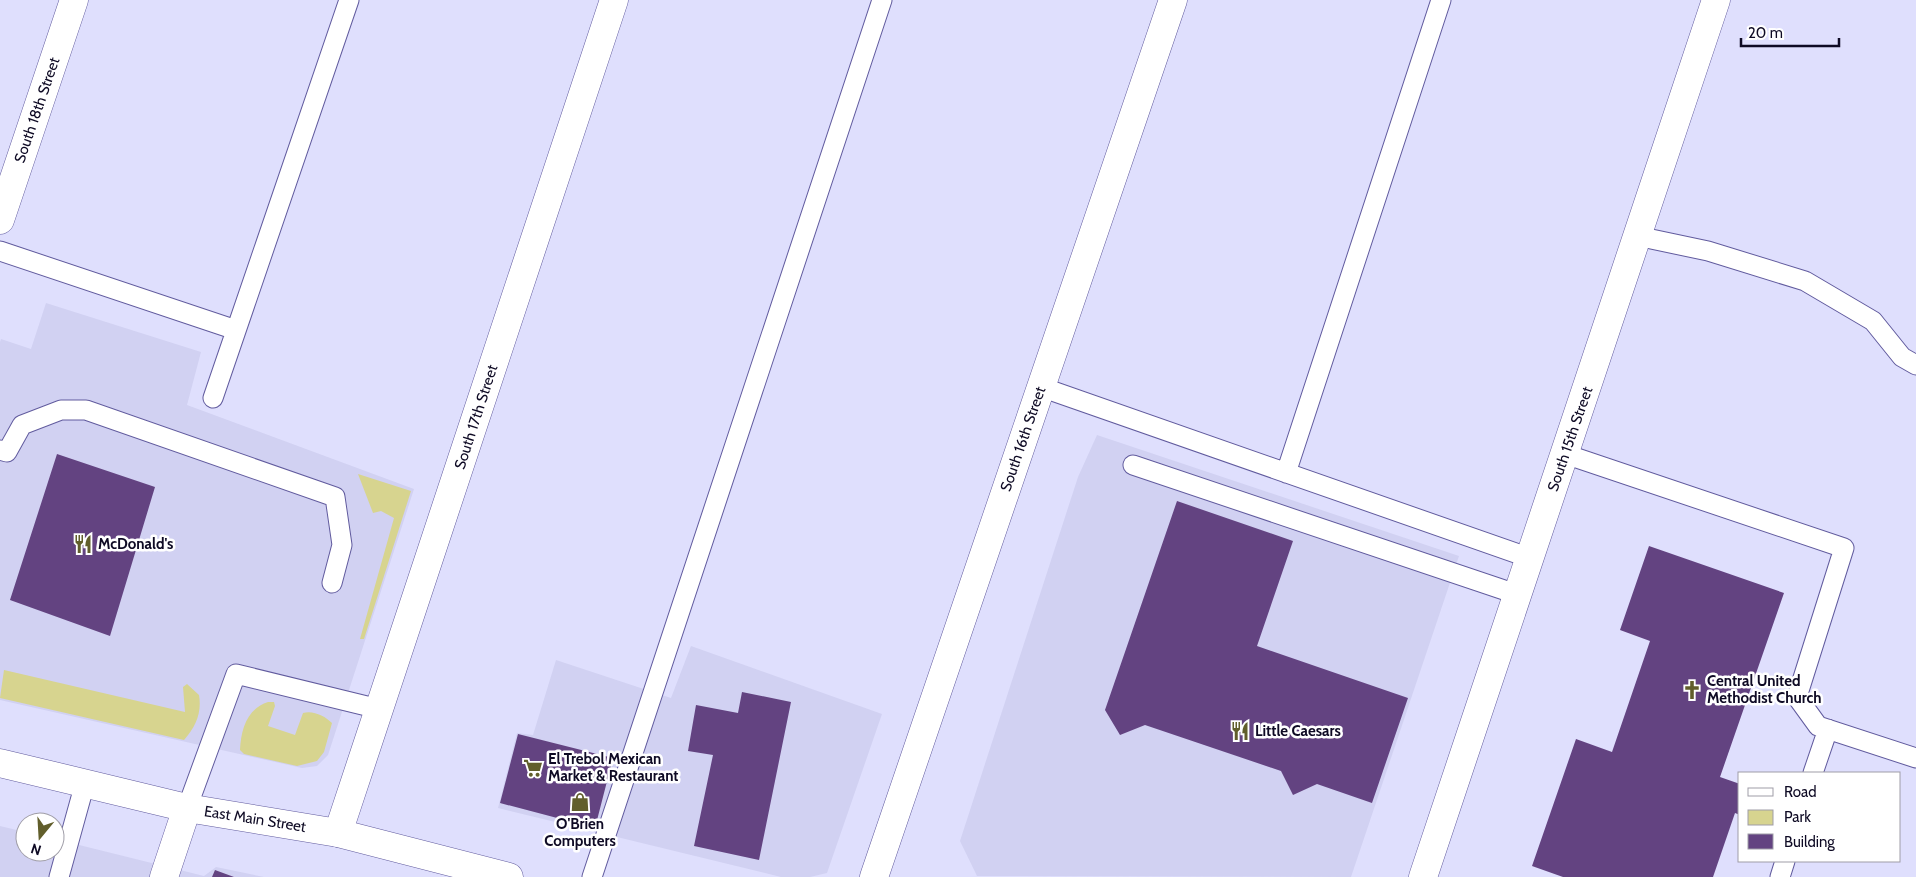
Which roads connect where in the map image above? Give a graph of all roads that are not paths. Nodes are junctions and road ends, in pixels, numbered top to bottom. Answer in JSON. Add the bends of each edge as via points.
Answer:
{"nodes":[{"id":1,"x":74,"y":0,"type":"edge"},
{"id":2,"x":349,"y":0,"type":"edge"},
{"id":3,"x":614,"y":0,"type":"edge"},
{"id":4,"x":882,"y":0,"type":"edge"},
{"id":5,"x":1173,"y":0,"type":"edge"},
{"id":6,"x":1441,"y":0,"type":"edge"},
{"id":7,"x":1716,"y":0,"type":"edge"},
{"id":8,"x":0,"y":220,"type":"edge"},
{"id":9,"x":1637,"y":236,"type":"junction"},
{"id":10,"x":0,"y":251,"type":"edge"},
{"id":11,"x":236,"y":330,"type":"junction"},
{"id":12,"x":1916,"y":364,"type":"edge"},
{"id":13,"x":1041,"y":388,"type":"junction"},
{"id":14,"x":213,"y":398,"type":"dead end"},
{"id":15,"x":0,"y":450,"type":"edge"},
{"id":16,"x":1565,"y":454,"type":"junction"},
{"id":17,"x":1133,"y":465,"type":"dead end"},
{"id":18,"x":1286,"y":473,"type":"junction"},
{"id":19,"x":1530,"y":558,"type":"junction"},
{"id":20,"x":332,"y":582,"type":"dead end"},
{"id":21,"x":1516,"y":594,"type":"junction"},
{"id":22,"x":379,"y":709,"type":"junction"},
{"id":23,"x":1828,"y":729,"type":"junction"},
{"id":24,"x":1916,"y":758,"type":"edge"},
{"id":25,"x":0,"y":763,"type":"edge"},
{"id":26,"x":1814,"y":772,"type":"edge"},
{"id":27,"x":86,"y":784,"type":"junction"},
{"id":28,"x":187,"y":808,"type":"junction"},
{"id":29,"x":338,"y":833,"type":"junction"},
{"id":30,"x":1785,"y":862,"type":"edge"},
{"id":31,"x":59,"y":877,"type":"edge"},
{"id":32,"x":164,"y":877,"type":"edge"},
{"id":33,"x":510,"y":877,"type":"edge"},
{"id":34,"x":592,"y":877,"type":"edge"},
{"id":35,"x":874,"y":877,"type":"edge"},
{"id":36,"x":1423,"y":877,"type":"edge"},
{"id":37,"x":1780,"y":877,"type":"edge"}],
"edges":[{"from":1,"to":8,"type":"street","name":"South 18th Street"},
{"from":2,"to":11,"type":"lane"},
{"from":3,"to":22,"type":"street","name":"South 17th Street"},
{"from":4,"to":34,"type":"lane"},
{"from":5,"to":13,"type":"street","name":"South 16th Street"},
{"from":6,"to":18,"type":"lane"},
{"from":7,"to":9,"type":"street","name":"South 15th Street"},
{"from":9,"to":12,"type":"lane","via":[[1708,251],[1806,281],[1873,321],[1902,357]]},
{"from":9,"to":16,"type":"street","name":"South 15th Street"},
{"from":10,"to":11,"type":"lane"},
{"from":11,"to":14,"type":"lane"},
{"from":13,"to":18,"type":"lane"},
{"from":13,"to":35,"type":"street","name":"South 16th Street"},
{"from":15,"to":20,"type":"lane","via":[[7,452],[22,425],[61,410],[86,410],[335,497],[342,545]]},
{"from":16,"to":19,"type":"street","name":"South 15th Street"},
{"from":16,"to":23,"type":"lane","via":[[1844,548],[1797,697],[1818,726]]},
{"from":17,"to":21,"type":"lane"},
{"from":18,"to":19,"type":"lane"},
{"from":19,"to":21,"type":"street","name":"South 15th Street"},
{"from":21,"to":36,"type":"street","name":"South 15th Street"},
{"from":22,"to":28,"type":"lane","via":[[236,674]]},
{"from":22,"to":29,"type":"street","name":"South 17th Street"},
{"from":23,"to":24,"type":"lane"},
{"from":23,"to":26,"type":"lane"},
{"from":25,"to":27,"type":"street","name":"East Main Street"},
{"from":27,"to":28,"type":"street","name":"East Main Street"},
{"from":27,"to":31,"type":"lane"},
{"from":28,"to":29,"type":"street","name":"East Main Street"},
{"from":28,"to":32,"type":"street"},
{"from":29,"to":33,"type":"street","name":"East Main Street"},
{"from":30,"to":37,"type":"lane"}]}
